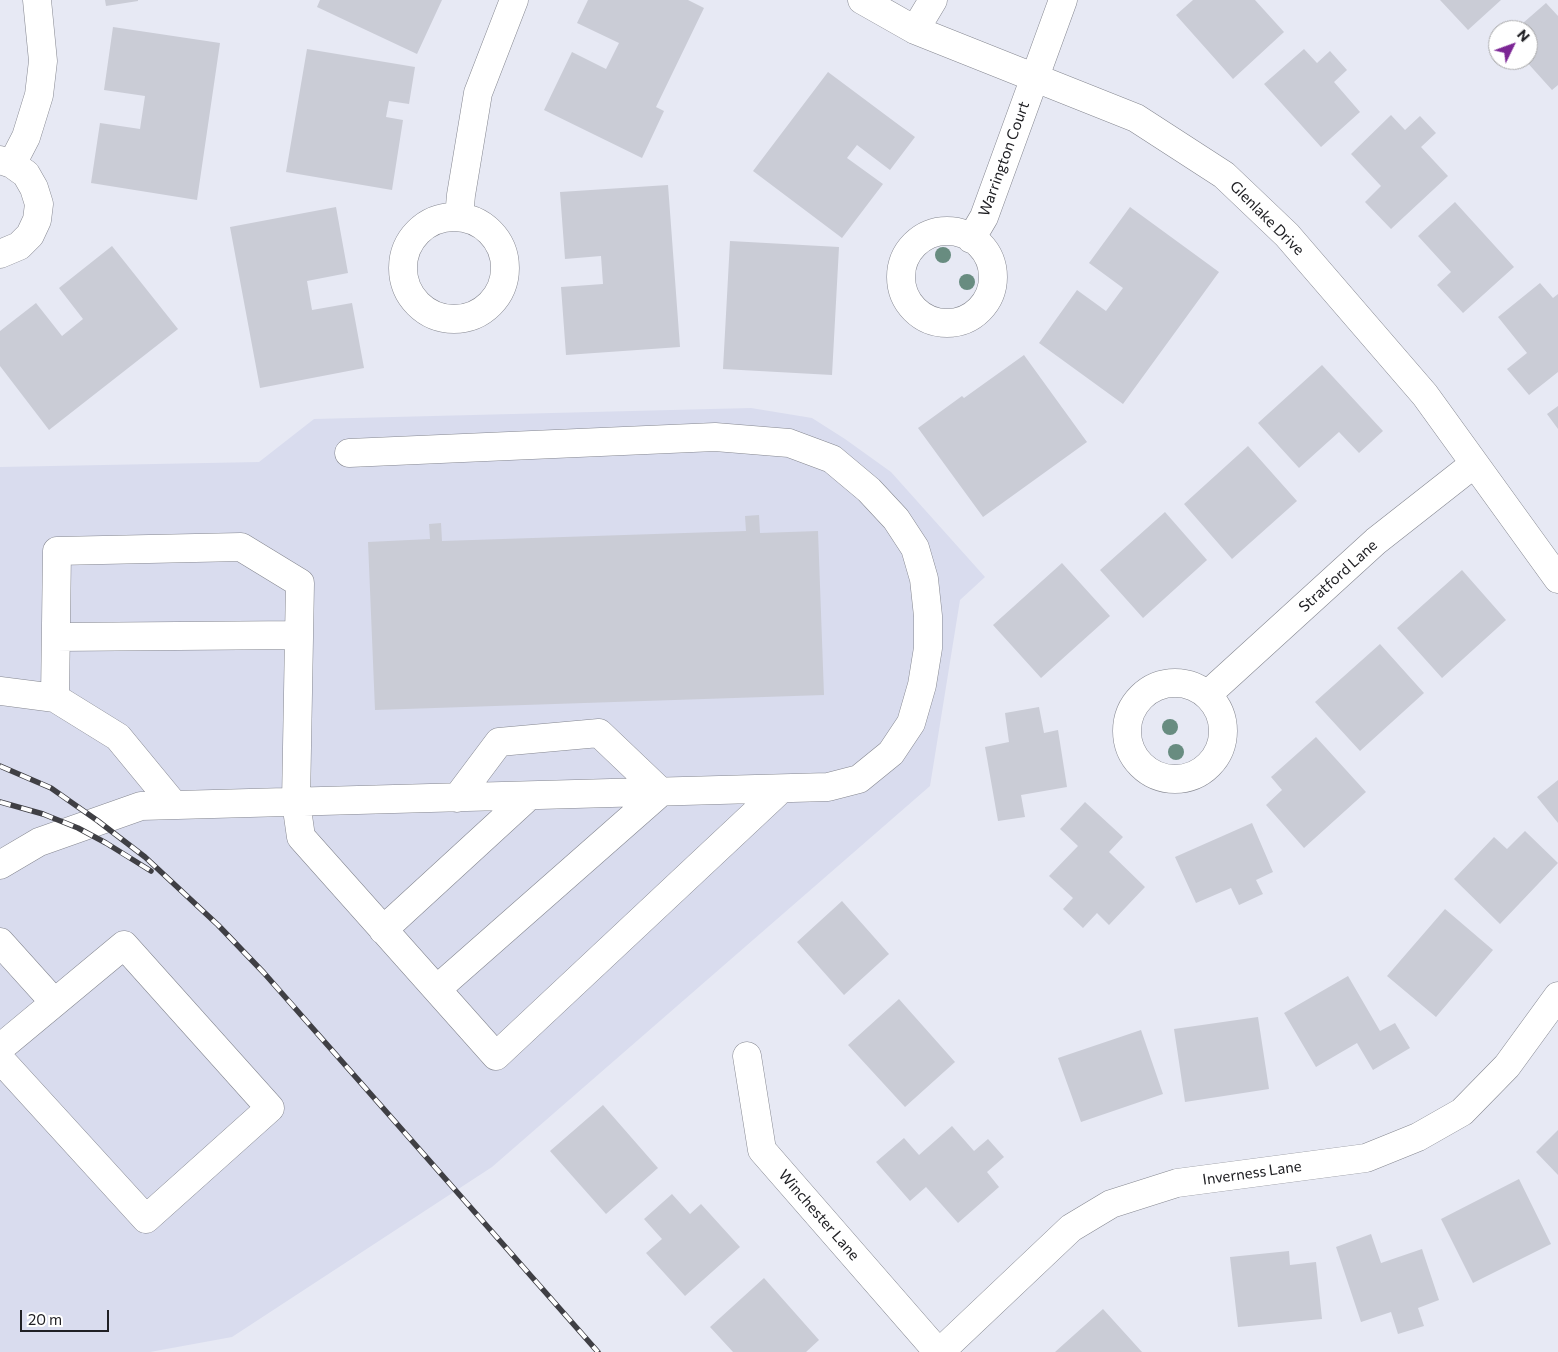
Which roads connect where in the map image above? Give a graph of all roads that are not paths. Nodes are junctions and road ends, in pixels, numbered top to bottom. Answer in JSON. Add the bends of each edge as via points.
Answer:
{"nodes":[{"id":1,"x":36,"y":0,"type":"edge"},
{"id":2,"x":514,"y":0,"type":"edge"},
{"id":3,"x":862,"y":0,"type":"edge"},
{"id":4,"x":933,"y":0,"type":"edge"},
{"id":5,"x":1062,"y":0,"type":"edge"},
{"id":6,"x":915,"y":30,"type":"junction"},
{"id":7,"x":1034,"y":78,"type":"junction"},
{"id":8,"x":6,"y":162,"type":"edge"},
{"id":9,"x":459,"y":217,"type":"dead end"},
{"id":10,"x":971,"y":238,"type":"dead end"},
{"id":11,"x":0,"y":254,"type":"edge"},
{"id":12,"x":349,"y":453,"type":"dead end"},
{"id":13,"x":1474,"y":464,"type":"junction"},
{"id":14,"x":1558,"y":579,"type":"edge"},
{"id":15,"x":299,"y":635,"type":"junction"},
{"id":16,"x":56,"y":638,"type":"junction"},
{"id":17,"x":0,"y":691,"type":"edge"},
{"id":18,"x":1207,"y":695,"type":"dead end"},
{"id":19,"x":55,"y":698,"type":"junction"},
{"id":20,"x":780,"y":789,"type":"junction"},
{"id":21,"x":661,"y":792,"type":"junction"},
{"id":22,"x":529,"y":796,"type":"junction"},
{"id":23,"x":457,"y":798,"type":"junction"},
{"id":24,"x":296,"y":802,"type":"junction"},
{"id":25,"x":174,"y":805,"type":"junction"},
{"id":26,"x":0,"y":866,"type":"edge"},
{"id":27,"x":384,"y":930,"type":"junction"},
{"id":28,"x":0,"y":942,"type":"edge"},
{"id":29,"x":437,"y":990,"type":"junction"},
{"id":30,"x":1558,"y":996,"type":"edge"},
{"id":31,"x":54,"y":1002,"type":"junction"},
{"id":32,"x":0,"y":1048,"type":"edge"},
{"id":33,"x":747,"y":1056,"type":"dead end"},
{"id":34,"x":0,"y":1058,"type":"edge"},
{"id":35,"x":939,"y":1352,"type":"edge"}],
"edges":[{"from":1,"to":8,"type":"street","via":[[43,61],[39,95],[26,137]]},
{"from":2,"to":9,"type":"street","via":[[478,93]]},
{"from":3,"to":6,"type":"street","name":"Glenlake Drive"},
{"from":4,"to":6,"type":"street"},
{"from":5,"to":7,"type":"street","name":"Warrington Court"},
{"from":6,"to":7,"type":"street","name":"Glenlake Drive"},
{"from":7,"to":10,"type":"street","name":"Warrington Court","via":[[984,217]]},
{"from":7,"to":13,"type":"street","name":"Glenlake Drive","via":[[1136,118],[1224,175],[1300,250],[1425,395]]},
{"from":8,"to":11,"type":"street","via":[[26,174],[39,204],[37,220],[30,234],[19,246]]},
{"from":12,"to":20,"type":"street","via":[[715,437],[789,444],[832,459],[869,490],[896,519],[915,548],[924,579],[928,648],[922,685],[910,723],[891,753],[859,779],[828,787]]},
{"from":13,"to":14,"type":"street","name":"Glenlake Drive"},
{"from":13,"to":18,"type":"street","name":"Stratford Lane","via":[[1376,541]]},
{"from":15,"to":16,"type":"street"},
{"from":15,"to":16,"type":"street","via":[[300,583],[241,547],[57,551]]},
{"from":15,"to":24,"type":"street"},
{"from":16,"to":19,"type":"street"},
{"from":17,"to":19,"type":"street"},
{"from":19,"to":25,"type":"street","via":[[118,737]]},
{"from":20,"to":21,"type":"street"},
{"from":20,"to":29,"type":"street","via":[[496,1056]]},
{"from":21,"to":22,"type":"street"},
{"from":21,"to":23,"type":"street","via":[[599,733],[499,742]]},
{"from":21,"to":29,"type":"street"},
{"from":22,"to":23,"type":"street"},
{"from":22,"to":27,"type":"street"},
{"from":23,"to":24,"type":"street"},
{"from":24,"to":25,"type":"street"},
{"from":24,"to":27,"type":"street","via":[[301,837]]},
{"from":25,"to":26,"type":"street","via":[[141,806],[39,842]]},
{"from":27,"to":29,"type":"street"},
{"from":28,"to":31,"type":"street"},
{"from":30,"to":35,"type":"street","name":"Inverness Lane","via":[[1507,1066],[1462,1112],[1418,1137],[1366,1158],[1177,1183],[1111,1204],[1070,1228]]},
{"from":31,"to":32,"type":"street"},
{"from":31,"to":34,"type":"street","via":[[124,945],[270,1108],[146,1219]]},
{"from":33,"to":35,"type":"street","name":"Winchester Lane","via":[[762,1150]]}]}
